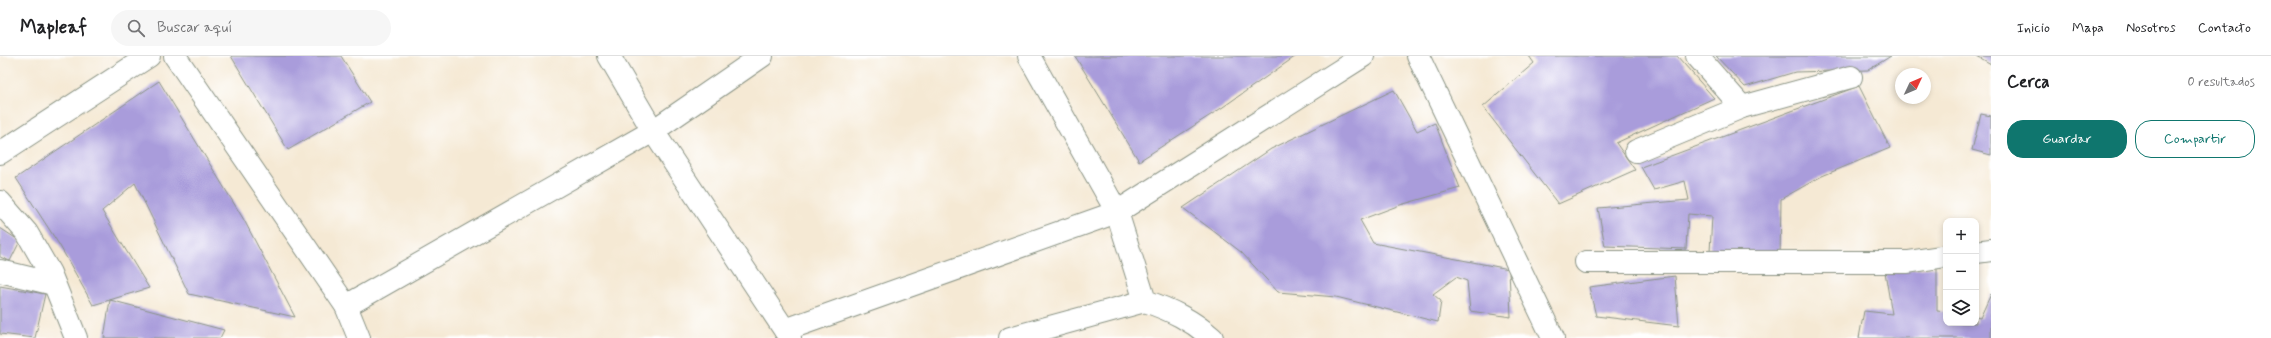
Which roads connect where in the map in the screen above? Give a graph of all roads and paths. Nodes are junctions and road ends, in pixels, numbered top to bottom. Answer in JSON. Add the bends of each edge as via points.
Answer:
{"nodes":[{"id":1,"x":149,"y":56,"type":"edge"},
{"id":2,"x":175,"y":56,"type":"edge"},
{"id":3,"x":609,"y":56,"type":"edge"},
{"id":4,"x":762,"y":56,"type":"edge"},
{"id":5,"x":1029,"y":56,"type":"edge"},
{"id":6,"x":1363,"y":56,"type":"edge"},
{"id":7,"x":1418,"y":56,"type":"edge"},
{"id":8,"x":1697,"y":56,"type":"edge"},
{"id":9,"x":1851,"y":77,"type":"dead end"},
{"id":10,"x":1742,"y":107,"type":"junction"},
{"id":11,"x":653,"y":131,"type":"junction"},
{"id":12,"x":1636,"y":151,"type":"dead end"},
{"id":13,"x":0,"y":153,"type":"edge"},
{"id":14,"x":0,"y":202,"type":"edge"},
{"id":15,"x":1117,"y":212,"type":"junction"},
{"id":16,"x":1991,"y":250,"type":"edge"},
{"id":17,"x":1979,"y":252,"type":"edge"},
{"id":18,"x":1943,"y":256,"type":"edge"},
{"id":19,"x":1586,"y":262,"type":"dead end"},
{"id":20,"x":0,"y":271,"type":"edge"},
{"id":21,"x":54,"y":284,"type":"junction"},
{"id":22,"x":1145,"y":301,"type":"junction"},
{"id":23,"x":346,"y":306,"type":"junction"},
{"id":24,"x":788,"y":334,"type":"edge"},
{"id":25,"x":76,"y":338,"type":"edge"},
{"id":26,"x":359,"y":338,"type":"edge"},
{"id":27,"x":1010,"y":338,"type":"edge"},
{"id":28,"x":1212,"y":338,"type":"edge"},
{"id":29,"x":1553,"y":338,"type":"edge"}],
"edges":[{"from":1,"to":13,"type":"street"},
{"from":2,"to":23,"type":"street"},
{"from":3,"to":11,"type":"street"},
{"from":4,"to":11,"type":"street"},
{"from":5,"to":15,"type":"street"},
{"from":6,"to":15,"type":"street"},
{"from":7,"to":29,"type":"street"},
{"from":8,"to":10,"type":"street"},
{"from":9,"to":10,"type":"street"},
{"from":10,"to":12,"type":"street"},
{"from":11,"to":23,"type":"street"},
{"from":11,"to":24,"type":"street"},
{"from":14,"to":21,"type":"street","via":[[27,233]]},
{"from":15,"to":22,"type":"street"},
{"from":15,"to":24,"type":"street"},
{"from":16,"to":17,"type":"street"},
{"from":18,"to":19,"type":"street","via":[[1908,262]]},
{"from":20,"to":21,"type":"street"},
{"from":21,"to":25,"type":"street"},
{"from":22,"to":27,"type":"street"},
{"from":22,"to":28,"type":"street","via":[[1174,311],[1197,324]]},
{"from":23,"to":26,"type":"street"}]}
